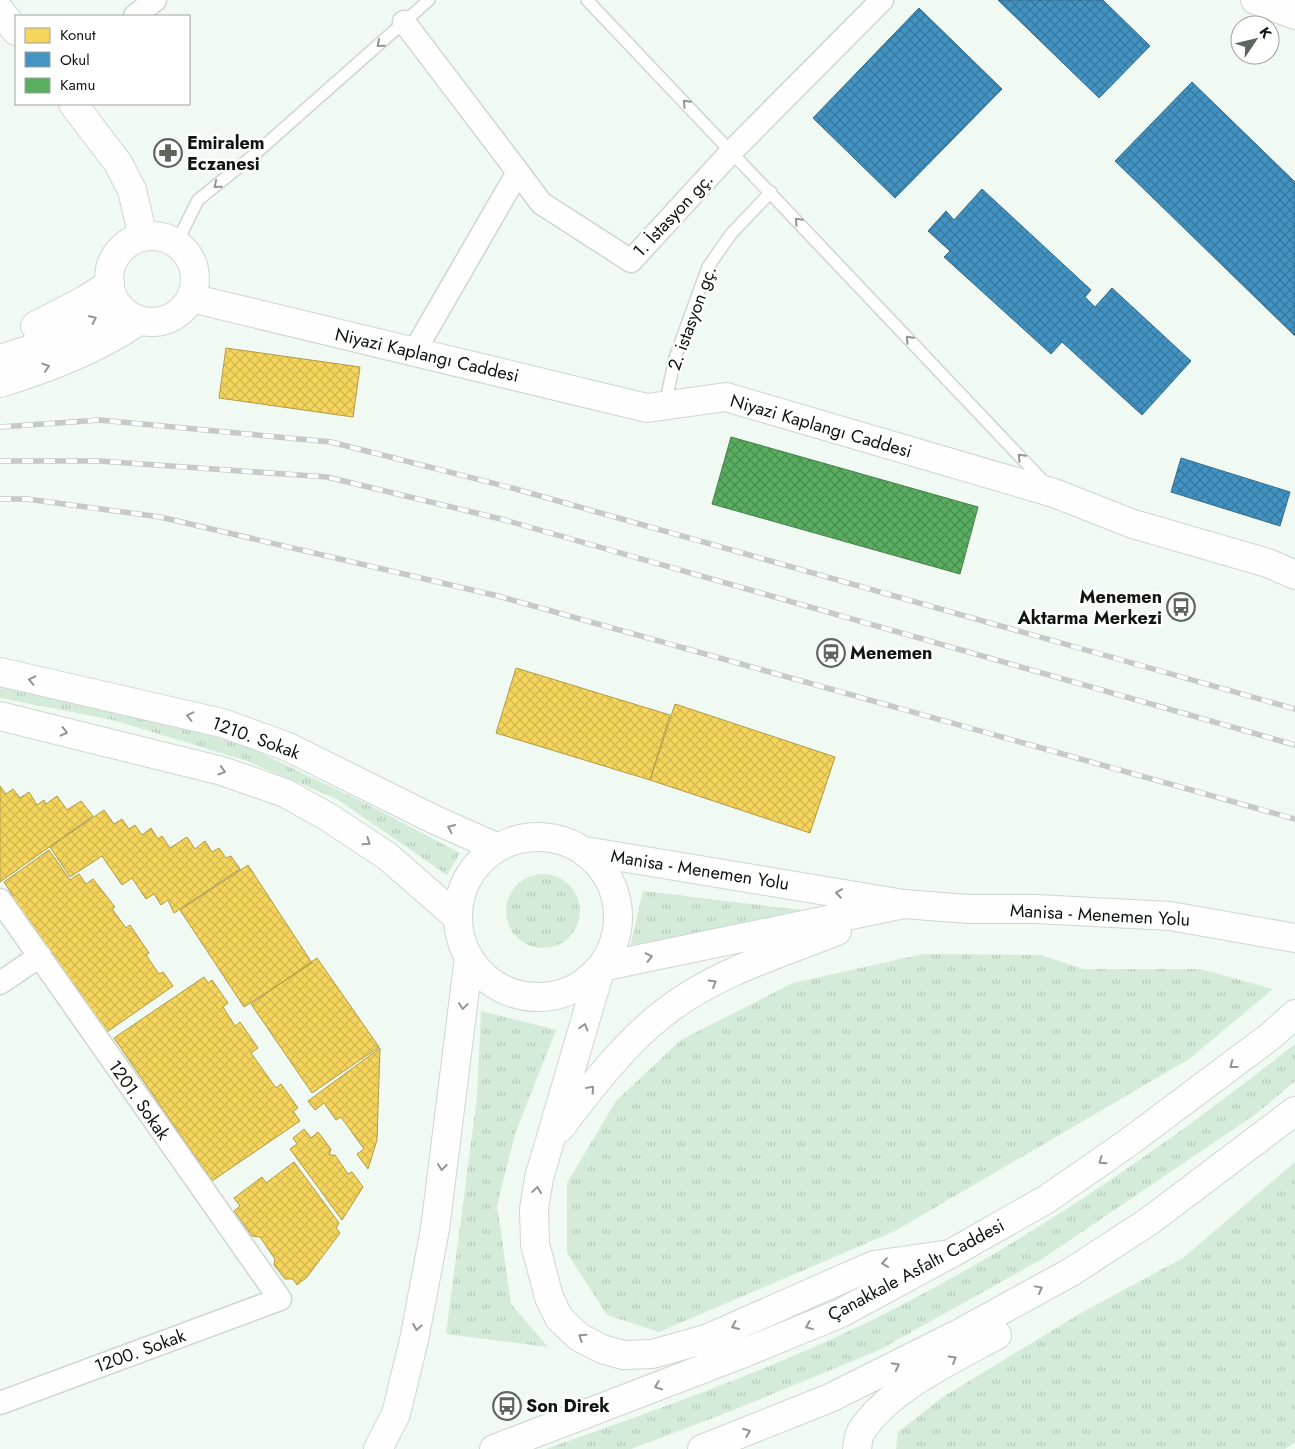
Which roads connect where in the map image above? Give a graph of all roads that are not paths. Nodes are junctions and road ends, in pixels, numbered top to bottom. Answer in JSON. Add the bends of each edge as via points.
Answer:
{"nodes":[{"id":1,"x":155,"y":0,"type":"edge"},
{"id":2,"x":429,"y":0,"type":"edge"},
{"id":3,"x":587,"y":0,"type":"edge"},
{"id":4,"x":882,"y":0,"type":"edge"},
{"id":5,"x":1255,"y":0,"type":"edge"},
{"id":6,"x":0,"y":11,"type":"edge"},
{"id":7,"x":136,"y":15,"type":"edge"},
{"id":8,"x":1295,"y":15,"type":"edge"},
{"id":9,"x":404,"y":22,"type":"junction"},
{"id":10,"x":15,"y":31,"type":"edge"},
{"id":11,"x":74,"y":105,"type":"edge"},
{"id":12,"x":732,"y":151,"type":"junction"},
{"id":13,"x":518,"y":172,"type":"junction"},
{"id":14,"x":771,"y":192,"type":"junction"},
{"id":15,"x":143,"y":237,"type":"junction"},
{"id":16,"x":176,"y":244,"type":"junction"},
{"id":17,"x":191,"y":298,"type":"junction"},
{"id":18,"x":122,"y":304,"type":"junction"},
{"id":19,"x":0,"y":342,"type":"edge"},
{"id":20,"x":414,"y":352,"type":"junction"},
{"id":21,"x":0,"y":359,"type":"edge"},
{"id":22,"x":0,"y":383,"type":"edge"},
{"id":23,"x":666,"y":405,"type":"junction"},
{"id":24,"x":1054,"y":492,"type":"junction"},
{"id":25,"x":1268,"y":563,"type":"junction"},
{"id":26,"x":1295,"y":567,"type":"edge"},
{"id":27,"x":1295,"y":575,"type":"edge"},
{"id":28,"x":0,"y":672,"type":"edge"},
{"id":29,"x":0,"y":716,"type":"edge"},
{"id":30,"x":496,"y":847,"type":"junction"},
{"id":31,"x":585,"y":851,"type":"junction"},
{"id":32,"x":0,"y":900,"type":"edge"},
{"id":33,"x":904,"y":904,"type":"junction"},
{"id":34,"x":457,"y":918,"type":"junction"},
{"id":35,"x":1295,"y":938,"type":"edge"},
{"id":36,"x":40,"y":956,"type":"junction"},
{"id":37,"x":469,"y":957,"type":"junction"},
{"id":38,"x":601,"y":967,"type":"junction"},
{"id":39,"x":0,"y":983,"type":"edge"},
{"id":40,"x":1295,"y":1014,"type":"edge"},
{"id":41,"x":1295,"y":1111,"type":"edge"},
{"id":42,"x":1260,"y":1139,"type":"junction"},
{"id":43,"x":550,"y":1141,"type":"junction"},
{"id":44,"x":950,"y":1254,"type":"junction"},
{"id":45,"x":280,"y":1299,"type":"joint"},
{"id":46,"x":0,"y":1403,"type":"edge"},
{"id":47,"x":378,"y":1449,"type":"edge"},
{"id":48,"x":494,"y":1449,"type":"edge"},
{"id":49,"x":702,"y":1449,"type":"edge"},
{"id":50,"x":857,"y":1449,"type":"edge"}],
"edges":[{"from":1,"to":7,"type":"street"},
{"from":2,"to":9,"type":"lane"},
{"from":12,"to":3,"type":"lane","one_way":true},
{"from":4,"to":12,"type":"street"},
{"from":5,"to":8,"type":"main road"},
{"from":6,"to":10,"type":"main road"},
{"from":9,"to":13,"type":"street","name":"1. İstasyon gç."},
{"from":9,"to":16,"type":"lane","one_way":true,"via":[[198,200]]},
{"from":11,"to":15,"type":"main road","via":[[118,163],[132,190]]},
{"from":12,"to":13,"type":"street","name":"1. İstasyon gç.","via":[[631,261],[541,202]]},
{"from":12,"to":14,"type":"lane"},
{"from":13,"to":20,"type":"street"},
{"from":14,"to":23,"type":"lane","name":"2. istasyon gç.","via":[[731,234],[708,266],[675,358]]},
{"from":24,"to":14,"type":"lane","one_way":true},
{"from":15,"to":16,"type":"main road","via":[[157,236]]},
{"from":15,"to":18,"type":"main road","via":[[119,251],[112,263]]},
{"from":16,"to":17,"type":"main road","via":[[191,260],[195,274]]},
{"from":17,"to":18,"type":"main road","via":[[180,313],[153,323]]},
{"from":17,"to":20,"type":"main road","name":"Niyazi Kaplangı Caddesi"},
{"from":18,"to":19,"type":"main road","via":[[48,320]]},
{"from":21,"to":18,"type":"main road","one_way":true,"via":[[28,350]]},
{"from":22,"to":18,"type":"main road","one_way":true,"via":[[87,352],[115,337]]},
{"from":20,"to":23,"type":"main road","name":"Niyazi Kaplangı Caddesi","via":[[647,408]]},
{"from":23,"to":24,"type":"main road","name":"Niyazi Kaplangı Caddesi","via":[[726,397]]},
{"from":24,"to":25,"type":"main road","name":"Niyazi Kaplangı Caddesi","via":[[1133,524]]},
{"from":25,"to":26,"type":"main road","name":"Niyazi Kaplangı Caddesi"},
{"from":25,"to":27,"type":"main road","name":"Niyazi Kaplangı Caddesi"},
{"from":30,"to":28,"type":"main road","name":"1210. Sokak","one_way":true,"via":[[433,820],[293,750],[222,724]]},
{"from":29,"to":34,"type":"main road","one_way":true,"via":[[164,755],[286,792],[387,856]]},
{"from":30,"to":31,"type":"main road","name":"Manisa - Menemen Yolu","via":[[518,838],[541,836],[564,840]]},
{"from":30,"to":34,"type":"main road","name":"Manisa - Menemen Yolu","via":[[475,866],[462,890]]},
{"from":33,"to":31,"type":"main road","name":"Manisa - Menemen Yolu","one_way":true},
{"from":31,"to":38,"type":"main road","name":"Manisa - Menemen Yolu","via":[[601,866],[618,906],[618,928]]},
{"from":32,"to":36,"type":"street","name":"1201. Sokak"},
{"from":33,"to":35,"type":"main road","name":"Manisa - Menemen Yolu","via":[[1170,916]]},
{"from":38,"to":33,"type":"main road","name":"Manisa - Menemen Yolu","one_way":true},
{"from":43,"to":33,"type":"main road","one_way":true,"via":[[625,1050],[665,1012],[721,977]]},
{"from":34,"to":37,"type":"main road","name":"Manisa - Menemen Yolu","via":[[460,938]]},
{"from":36,"to":39,"type":"street"},
{"from":36,"to":45,"type":"street","name":"1201. Sokak"},
{"from":37,"to":38,"type":"main road","name":"Manisa - Menemen Yolu","via":[[500,988],[544,997],[565,993],[585,982]]},
{"from":37,"to":47,"type":"main road","one_way":true,"via":[[435,1229],[396,1414]]},
{"from":43,"to":38,"type":"main road","one_way":true},
{"from":40,"to":44,"type":"main road","name":"Çanakkale Asfaltı Caddesi","one_way":true,"via":[[1272,1036],[1129,1142],[1047,1198]]},
{"from":41,"to":42,"type":"main road"},
{"from":49,"to":42,"type":"main road","one_way":true,"via":[[830,1398],[960,1334],[1071,1272],[1148,1222]]},
{"from":50,"to":42,"type":"main road","one_way":true,"via":[[860,1432],[880,1409],[917,1381],[1073,1292],[1198,1206]]},
{"from":44,"to":43,"type":"main road","one_way":true,"via":[[874,1265],[706,1338],[652,1354],[623,1355],[602,1349],[580,1337],[559,1318],[541,1271],[534,1209]]},
{"from":44,"to":48,"type":"main road","name":"Çanakkale Asfaltı Caddesi","one_way":true,"via":[[841,1313]]},
{"from":45,"to":46,"type":"street","name":"1200. Sokak"}]}
